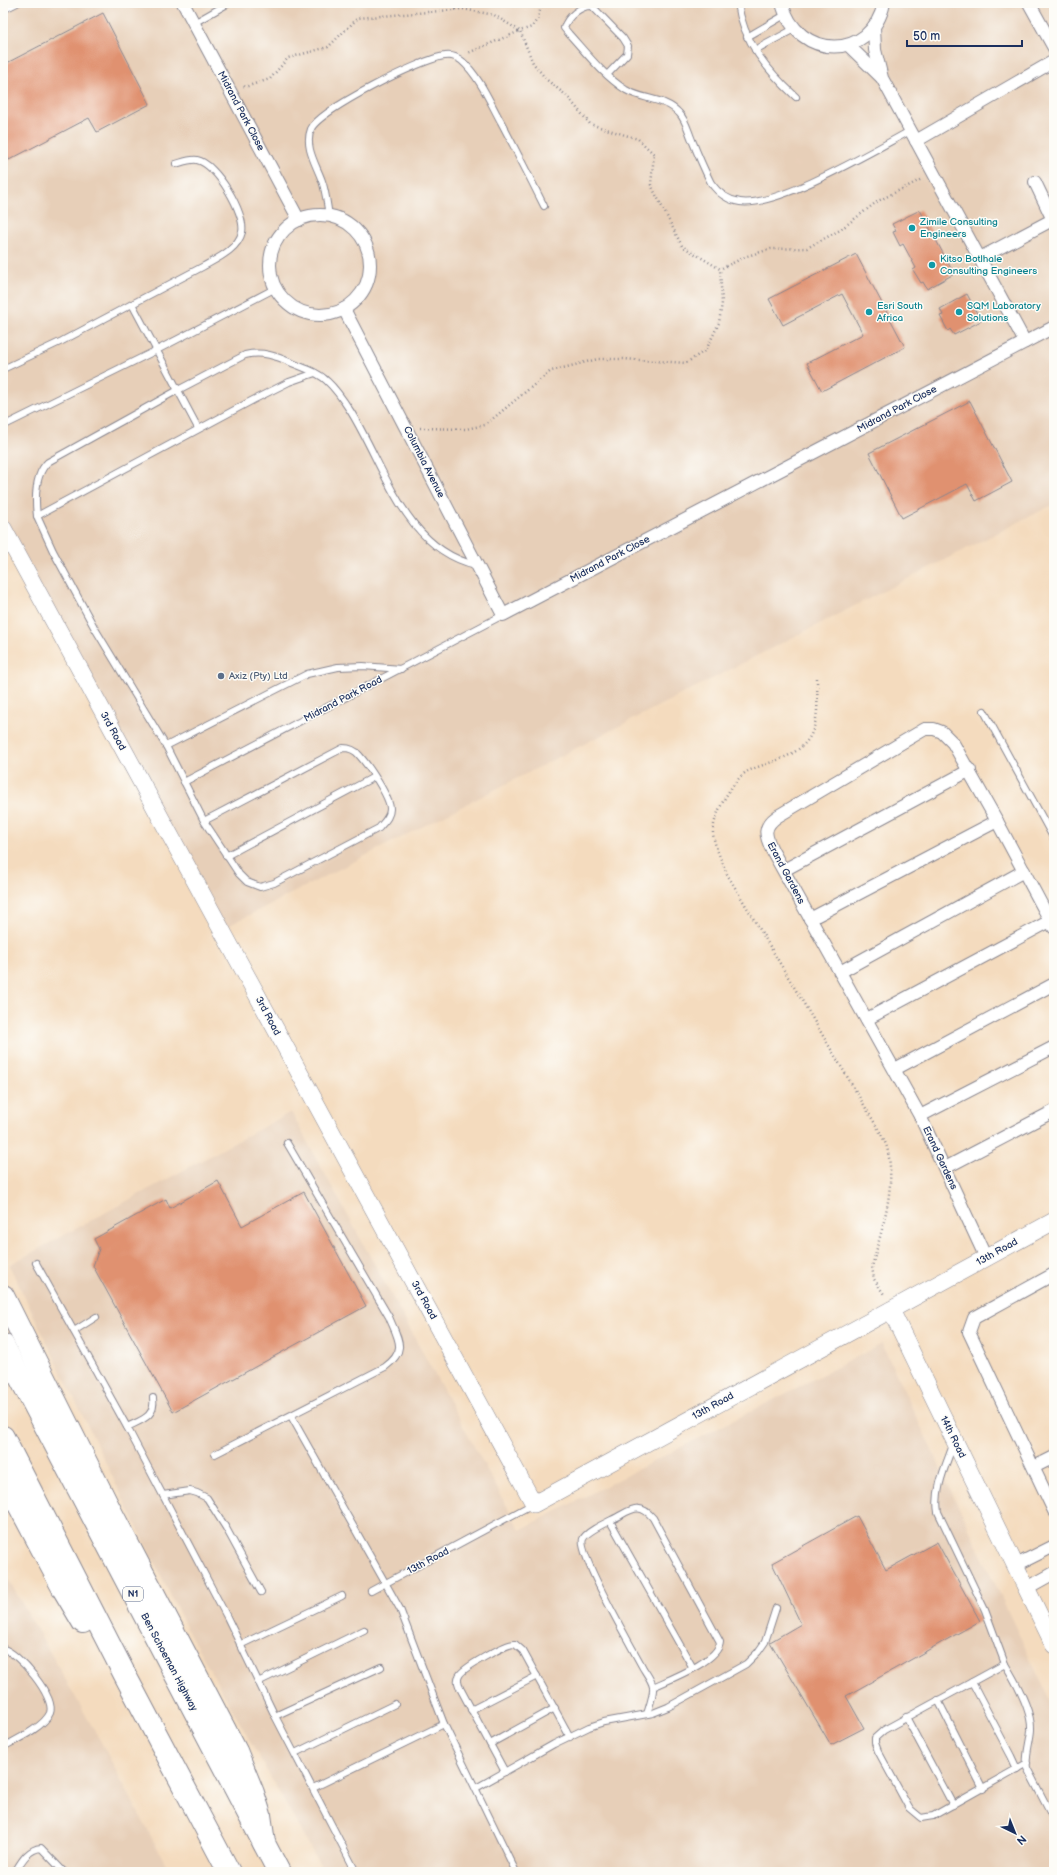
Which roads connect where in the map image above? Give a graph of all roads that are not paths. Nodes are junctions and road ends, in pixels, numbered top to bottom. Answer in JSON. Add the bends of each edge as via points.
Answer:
{"nodes":[{"id":1,"x":17,"y":3,"type":"edge"},
{"id":2,"x":184,"y":3,"type":"edge"},
{"id":3,"x":229,"y":3,"type":"edge"},
{"id":4,"x":738,"y":3,"type":"edge"},
{"id":5,"x":782,"y":3,"type":"edge"},
{"id":6,"x":884,"y":3,"type":"edge"},
{"id":7,"x":1029,"y":3,"type":"edge"},
{"id":8,"x":3,"y":10,"type":"edge"},
{"id":9,"x":785,"y":15,"type":"junction"},
{"id":10,"x":194,"y":23,"type":"junction"},
{"id":11,"x":874,"y":26,"type":"junction"},
{"id":12,"x":794,"y":28,"type":"junction"},
{"id":13,"x":747,"y":36,"type":"junction"},
{"id":14,"x":848,"y":45,"type":"junction"},
{"id":15,"x":1054,"y":48,"type":"edge"},
{"id":16,"x":754,"y":50,"type":"junction"},
{"id":17,"x":1054,"y":61,"type":"edge"},
{"id":18,"x":607,"y":75,"type":"junction"},
{"id":19,"x":882,"y":78,"type":"junction"},
{"id":20,"x":796,"y":97,"type":"dead end"},
{"id":21,"x":913,"y":136,"type":"junction"},
{"id":22,"x":176,"y":164,"type":"dead end"},
{"id":23,"x":1035,"y":182,"type":"dead end"},
{"id":24,"x":544,"y":206,"type":"dead end"},
{"id":25,"x":329,"y":216,"type":"junction"},
{"id":26,"x":1054,"y":219,"type":"edge"},
{"id":27,"x":299,"y":220,"type":"junction"},
{"id":28,"x":980,"y":258,"type":"junction"},
{"id":29,"x":276,"y":288,"type":"junction"},
{"id":30,"x":132,"y":304,"type":"junction"},
{"id":31,"x":344,"y":309,"type":"junction"},
{"id":32,"x":1054,"y":327,"type":"edge"},
{"id":33,"x":1025,"y":342,"type":"junction"},
{"id":34,"x":157,"y":350,"type":"junction"},
{"id":35,"x":3,"y":369,"type":"edge"},
{"id":36,"x":315,"y":372,"type":"junction"},
{"id":37,"x":178,"y":390,"type":"junction"},
{"id":38,"x":3,"y":426,"type":"edge"},
{"id":39,"x":198,"y":428,"type":"junction"},
{"id":40,"x":37,"y":516,"type":"junction"},
{"id":41,"x":3,"y":528,"type":"edge"},
{"id":42,"x":478,"y":566,"type":"junction"},
{"id":43,"x":503,"y":615,"type":"junction"},
{"id":44,"x":401,"y":669,"type":"junction"},
{"id":45,"x":984,"y":711,"type":"dead end"},
{"id":46,"x":166,"y":746,"type":"junction"},
{"id":47,"x":970,"y":770,"type":"junction"},
{"id":48,"x":374,"y":777,"type":"junction"},
{"id":49,"x":184,"y":782,"type":"junction"},
{"id":50,"x":204,"y":820,"type":"junction"},
{"id":51,"x":997,"y":821,"type":"junction"},
{"id":52,"x":1054,"y":839,"type":"edge"},
{"id":53,"x":226,"y":856,"type":"junction"},
{"id":54,"x":784,"y":870,"type":"junction"},
{"id":55,"x":1024,"y":871,"type":"junction"},
{"id":56,"x":810,"y":919,"type":"junction"},
{"id":57,"x":1052,"y":924,"type":"edge"},
{"id":58,"x":840,"y":972,"type":"junction"},
{"id":59,"x":1054,"y":984,"type":"edge"},
{"id":60,"x":867,"y":1019,"type":"junction"},
{"id":61,"x":1054,"y":1047,"type":"edge"},
{"id":62,"x":895,"y":1069,"type":"junction"},
{"id":63,"x":1054,"y":1111,"type":"edge"},
{"id":64,"x":920,"y":1116,"type":"junction"},
{"id":65,"x":287,"y":1143,"type":"dead end"},
{"id":66,"x":945,"y":1168,"type":"junction"},
{"id":67,"x":1054,"y":1221,"type":"edge"},
{"id":68,"x":986,"y":1258,"type":"junction"},
{"id":69,"x":36,"y":1263,"type":"dead end"},
{"id":70,"x":1054,"y":1274,"type":"edge"},
{"id":71,"x":3,"y":1296,"type":"edge"},
{"id":72,"x":893,"y":1308,"type":"junction"},
{"id":73,"x":96,"y":1317,"type":"dead end"},
{"id":74,"x":74,"y":1331,"type":"junction"},
{"id":75,"x":3,"y":1345,"type":"edge"},
{"id":76,"x":153,"y":1398,"type":"dead end"},
{"id":77,"x":291,"y":1416,"type":"junction"},
{"id":78,"x":128,"y":1427,"type":"junction"},
{"id":79,"x":3,"y":1437,"type":"edge"},
{"id":80,"x":954,"y":1440,"type":"junction"},
{"id":81,"x":215,"y":1454,"type":"dead end"},
{"id":82,"x":1054,"y":1457,"type":"edge"},
{"id":83,"x":1034,"y":1467,"type":"junction"},
{"id":84,"x":3,"y":1475,"type":"edge"},
{"id":85,"x":163,"y":1495,"type":"junction"},
{"id":86,"x":534,"y":1504,"type":"junction"},
{"id":87,"x":1054,"y":1511,"type":"edge"},
{"id":88,"x":610,"y":1521,"type":"junction"},
{"id":89,"x":1051,"y":1547,"type":"edge"},
{"id":90,"x":1016,"y":1565,"type":"junction"},
{"id":91,"x":1054,"y":1573,"type":"edge"},
{"id":92,"x":386,"y":1583,"type":"junction"},
{"id":93,"x":1026,"y":1588,"type":"junction"},
{"id":94,"x":371,"y":1591,"type":"dead end"},
{"id":95,"x":261,"y":1592,"type":"dead end"},
{"id":96,"x":342,"y":1596,"type":"dead end"},
{"id":97,"x":776,"y":1608,"type":"dead end"},
{"id":98,"x":364,"y":1630,"type":"dead end"},
{"id":99,"x":240,"y":1645,"type":"junction"},
{"id":100,"x":1054,"y":1645,"type":"edge"},
{"id":101,"x":3,"y":1649,"type":"edge"},
{"id":102,"x":1005,"y":1664,"type":"junction"},
{"id":103,"x":381,"y":1668,"type":"dead end"},
{"id":104,"x":693,"y":1668,"type":"junction"},
{"id":105,"x":537,"y":1676,"type":"junction"},
{"id":106,"x":127,"y":1679,"type":"junction"},
{"id":107,"x":258,"y":1682,"type":"junction"},
{"id":108,"x":972,"y":1682,"type":"junction"},
{"id":109,"x":653,"y":1687,"type":"junction"},
{"id":110,"x":938,"y":1700,"type":"junction"},
{"id":111,"x":395,"y":1704,"type":"dead end"},
{"id":112,"x":555,"y":1708,"type":"junction"},
{"id":113,"x":472,"y":1710,"type":"junction"},
{"id":114,"x":647,"y":1714,"type":"junction"},
{"id":115,"x":275,"y":1716,"type":"junction"},
{"id":116,"x":906,"y":1717,"type":"junction"},
{"id":117,"x":444,"y":1724,"type":"junction"},
{"id":118,"x":570,"y":1737,"type":"junction"},
{"id":119,"x":490,"y":1744,"type":"junction"},
{"id":120,"x":3,"y":1747,"type":"edge"},
{"id":121,"x":295,"y":1753,"type":"junction"},
{"id":122,"x":1027,"y":1763,"type":"junction"},
{"id":123,"x":1016,"y":1769,"type":"junction"},
{"id":124,"x":505,"y":1772,"type":"junction"},
{"id":125,"x":313,"y":1788,"type":"junction"},
{"id":126,"x":476,"y":1788,"type":"junction"},
{"id":127,"x":983,"y":1789,"type":"junction"},
{"id":128,"x":953,"y":1805,"type":"junction"},
{"id":129,"x":1054,"y":1820,"type":"edge"},
{"id":130,"x":264,"y":1843,"type":"junction"},
{"id":131,"x":15,"y":1872,"type":"edge"},
{"id":132,"x":64,"y":1872,"type":"edge"},
{"id":133,"x":229,"y":1872,"type":"edge"},
{"id":134,"x":279,"y":1872,"type":"edge"},
{"id":135,"x":356,"y":1872,"type":"edge"},
{"id":136,"x":516,"y":1872,"type":"edge"}],
"edges":[{"from":1,"to":8,"type":"lane"},
{"from":2,"to":10,"type":"street","name":"Midrand Park Close"},
{"from":3,"to":10,"type":"lane"},
{"from":4,"to":13,"type":"lane","via":[[740,19]]},
{"from":5,"to":9,"type":"street"},
{"from":6,"to":11,"type":"street"},
{"from":7,"to":15,"type":"street"},
{"from":9,"to":12,"type":"street"},
{"from":9,"to":13,"type":"lane"},
{"from":10,"to":27,"type":"street","name":"Midrand Park Close"},
{"from":11,"to":14,"type":"street","via":[[867,34]]},
{"from":11,"to":19,"type":"street","via":[[875,50]]},
{"from":12,"to":14,"type":"street","via":[[818,45]]},
{"from":12,"to":16,"type":"lane"},
{"from":13,"to":16,"type":"lane"},
{"from":14,"to":19,"type":"street"},
{"from":16,"to":20,"type":"lane"},
{"from":17,"to":21,"type":"street"},
{"from":18,"to":18,"type":"lane","via":[[564,28],[570,18],[585,7],[592,6],[599,11],[628,46],[627,54]]},
{"from":18,"to":21,"type":"lane","via":[[628,91],[674,107],[683,117],[711,183],[718,192],[741,202],[774,197],[806,185]]},
{"from":19,"to":21,"type":"street"},
{"from":21,"to":28,"type":"street"},
{"from":22,"to":30,"type":"lane","via":[[196,160],[212,168],[227,189],[240,215],[242,232],[238,241],[227,252]]},
{"from":23,"to":26,"type":"street"},
{"from":24,"to":25,"type":"lane","via":[[489,98],[462,61],[446,55],[393,76],[335,107],[312,127],[308,137],[309,148],[322,180]]},
{"from":25,"to":27,"type":"street"},
{"from":25,"to":31,"type":"street","via":[[344,221],[356,230],[365,242],[369,257],[370,272],[365,287]]},
{"from":26,"to":28,"type":"street"},
{"from":27,"to":29,"type":"street","via":[[286,229],[276,242],[271,257],[271,273]]},
{"from":28,"to":33,"type":"street"},
{"from":29,"to":31,"type":"street","via":[[285,301],[298,310],[313,315],[329,314]]},
{"from":29,"to":34,"type":"lane"},
{"from":30,"to":34,"type":"lane"},
{"from":30,"to":35,"type":"lane"},
{"from":31,"to":42,"type":"street","name":"Columbia Avenue"},
{"from":32,"to":33,"type":"street"},
{"from":33,"to":43,"type":"street","name":"Midrand Park Close"},
{"from":34,"to":37,"type":"lane"},
{"from":34,"to":38,"type":"lane"},
{"from":36,"to":37,"type":"lane","via":[[267,353],[256,353],[245,355]]},
{"from":36,"to":39,"type":"lane","via":[[289,382]]},
{"from":36,"to":42,"type":"lane","via":[[336,390],[360,427],[412,521],[429,539],[456,560]]},
{"from":37,"to":39,"type":"lane"},
{"from":37,"to":40,"type":"lane","via":[[48,462],[39,479]]},
{"from":39,"to":40,"type":"lane"},
{"from":40,"to":46,"type":"lane","via":[[94,627]]},
{"from":41,"to":86,"type":"street","name":"3rd Road"},
{"from":42,"to":43,"type":"street","name":"Columbia Avenue"},
{"from":43,"to":44,"type":"lane","name":"Midrand Park Road"},
{"from":44,"to":46,"type":"lane","via":[[338,667],[307,674]]},
{"from":44,"to":49,"type":"lane","name":"Midrand Park Road"},
{"from":45,"to":52,"type":"lane"},
{"from":46,"to":49,"type":"lane"},
{"from":47,"to":51,"type":"street","name":"Erand Gardens"},
{"from":47,"to":54,"type":"street"},
{"from":47,"to":54,"type":"street","name":"Erand Gardens","via":[[948,736],[934,729],[925,730],[772,820],[766,832]]},
{"from":48,"to":50,"type":"lane","via":[[359,754],[343,748]]},
{"from":48,"to":53,"type":"lane"},
{"from":48,"to":53,"type":"lane","via":[[388,801],[390,811],[379,828],[367,835],[274,883],[260,887],[247,882]]},
{"from":49,"to":50,"type":"lane"},
{"from":50,"to":53,"type":"lane"},
{"from":51,"to":55,"type":"street","name":"Erand Gardens"},
{"from":51,"to":56,"type":"street"},
{"from":54,"to":56,"type":"street","name":"Erand Gardens"},
{"from":55,"to":57,"type":"street","name":"Erand Gardens"},
{"from":55,"to":58,"type":"street"},
{"from":56,"to":58,"type":"street","name":"Erand Gardens"},
{"from":57,"to":60,"type":"street"},
{"from":58,"to":60,"type":"street","name":"Erand Gardens"},
{"from":59,"to":62,"type":"street"},
{"from":60,"to":62,"type":"street","name":"Erand Gardens"},
{"from":61,"to":64,"type":"street"},
{"from":62,"to":64,"type":"street","name":"Erand Gardens"},
{"from":63,"to":66,"type":"street"},
{"from":64,"to":66,"type":"street","name":"Erand Gardens"},
{"from":65,"to":77,"type":"lane","via":[[389,1317],[400,1343],[398,1356],[389,1364]]},
{"from":66,"to":68,"type":"street","name":"Erand Gardens"},
{"from":67,"to":68,"type":"street","name":"13th Road"},
{"from":68,"to":72,"type":"street","name":"13th Road"},
{"from":69,"to":74,"type":"lane"},
{"from":70,"to":83,"type":"street","via":[[974,1318],[969,1332]]},
{"from":71,"to":130,"type":"highway","via":[[112,1514],[236,1751],[254,1793]]},
{"from":72,"to":80,"type":"street","name":"14th Road"},
{"from":72,"to":86,"type":"street","name":"13th Road"},
{"from":73,"to":74,"type":"lane"},
{"from":74,"to":78,"type":"lane"},
{"from":75,"to":130,"type":"highway","name":"Ben Schoeman Highway","number":"N1"},
{"from":76,"to":78,"type":"lane","via":[[153,1411]]},
{"from":77,"to":81,"type":"lane"},
{"from":77,"to":92,"type":"lane"},
{"from":78,"to":85,"type":"lane"},
{"from":79,"to":106,"type":"highway"},
{"from":80,"to":90,"type":"street","name":"14th Road"},
{"from":80,"to":102,"type":"lane","via":[[938,1492],[938,1512],[985,1610]]},
{"from":82,"to":83,"type":"street"},
{"from":83,"to":87,"type":"street"},
{"from":84,"to":106,"type":"highway","via":[[73,1607]]},
{"from":85,"to":95,"type":"lane","via":[[190,1491],[207,1498]]},
{"from":85,"to":99,"type":"lane"},
{"from":86,"to":92,"type":"lane","name":"13th Road"},
{"from":88,"to":104,"type":"lane"},
{"from":88,"to":104,"type":"lane","via":[[638,1508],[644,1509],[653,1518],[720,1642],[718,1650]]},
{"from":88,"to":109,"type":"lane","via":[[586,1535],[582,1544],[584,1553]]},
{"from":89,"to":90,"type":"street"},
{"from":90,"to":93,"type":"street","name":"14th Road"},
{"from":91,"to":93,"type":"street"},
{"from":92,"to":94,"type":"lane","name":"13th Road"},
{"from":92,"to":117,"type":"lane","via":[[409,1630]]},
{"from":93,"to":100,"type":"street","name":"14th Road"},
{"from":96,"to":99,"type":"lane"},
{"from":97,"to":114,"type":"lane","via":[[765,1642],[746,1664],[668,1707]]},
{"from":98,"to":107,"type":"lane"},
{"from":99,"to":107,"type":"lane"},
{"from":101,"to":120,"type":"lane","via":[[26,1665],[51,1707],[50,1714],[35,1729]]},
{"from":102,"to":108,"type":"lane"},
{"from":102,"to":122,"type":"lane","via":[[1019,1688],[1030,1721]]},
{"from":103,"to":115,"type":"lane"},
{"from":104,"to":109,"type":"lane"},
{"from":105,"to":112,"type":"lane"},
{"from":105,"to":113,"type":"lane"},
{"from":105,"to":113,"type":"lane","via":[[519,1647],[512,1644],[504,1647],[466,1668],[459,1675],[458,1684]]},
{"from":106,"to":133,"type":"highway"},
{"from":107,"to":115,"type":"lane"},
{"from":108,"to":110,"type":"lane"},
{"from":108,"to":123,"type":"lane"},
{"from":109,"to":114,"type":"lane"},
{"from":110,"to":116,"type":"lane"},
{"from":110,"to":127,"type":"lane"},
{"from":111,"to":121,"type":"lane"},
{"from":112,"to":118,"type":"lane"},
{"from":112,"to":119,"type":"lane"},
{"from":113,"to":119,"type":"lane"},
{"from":114,"to":118,"type":"lane","via":[[604,1722]]},
{"from":115,"to":121,"type":"lane"},
{"from":116,"to":128,"type":"lane"},
{"from":116,"to":128,"type":"lane","via":[[878,1733],[874,1743],[916,1816],[925,1819]]},
{"from":117,"to":125,"type":"lane"},
{"from":117,"to":126,"type":"lane"},
{"from":118,"to":124,"type":"lane"},
{"from":119,"to":124,"type":"lane"},
{"from":121,"to":125,"type":"lane"},
{"from":122,"to":123,"type":"lane"},
{"from":122,"to":129,"type":"lane","via":[[1029,1772]]},
{"from":123,"to":127,"type":"lane"},
{"from":124,"to":126,"type":"lane"},
{"from":125,"to":135,"type":"lane"},
{"from":126,"to":136,"type":"lane"},
{"from":127,"to":128,"type":"lane"},
{"from":130,"to":134,"type":"highway","name":"Ben Schoeman Highway","number":"N1"},
{"from":131,"to":132,"type":"lane","via":[[35,1848],[41,1848]]}]}
